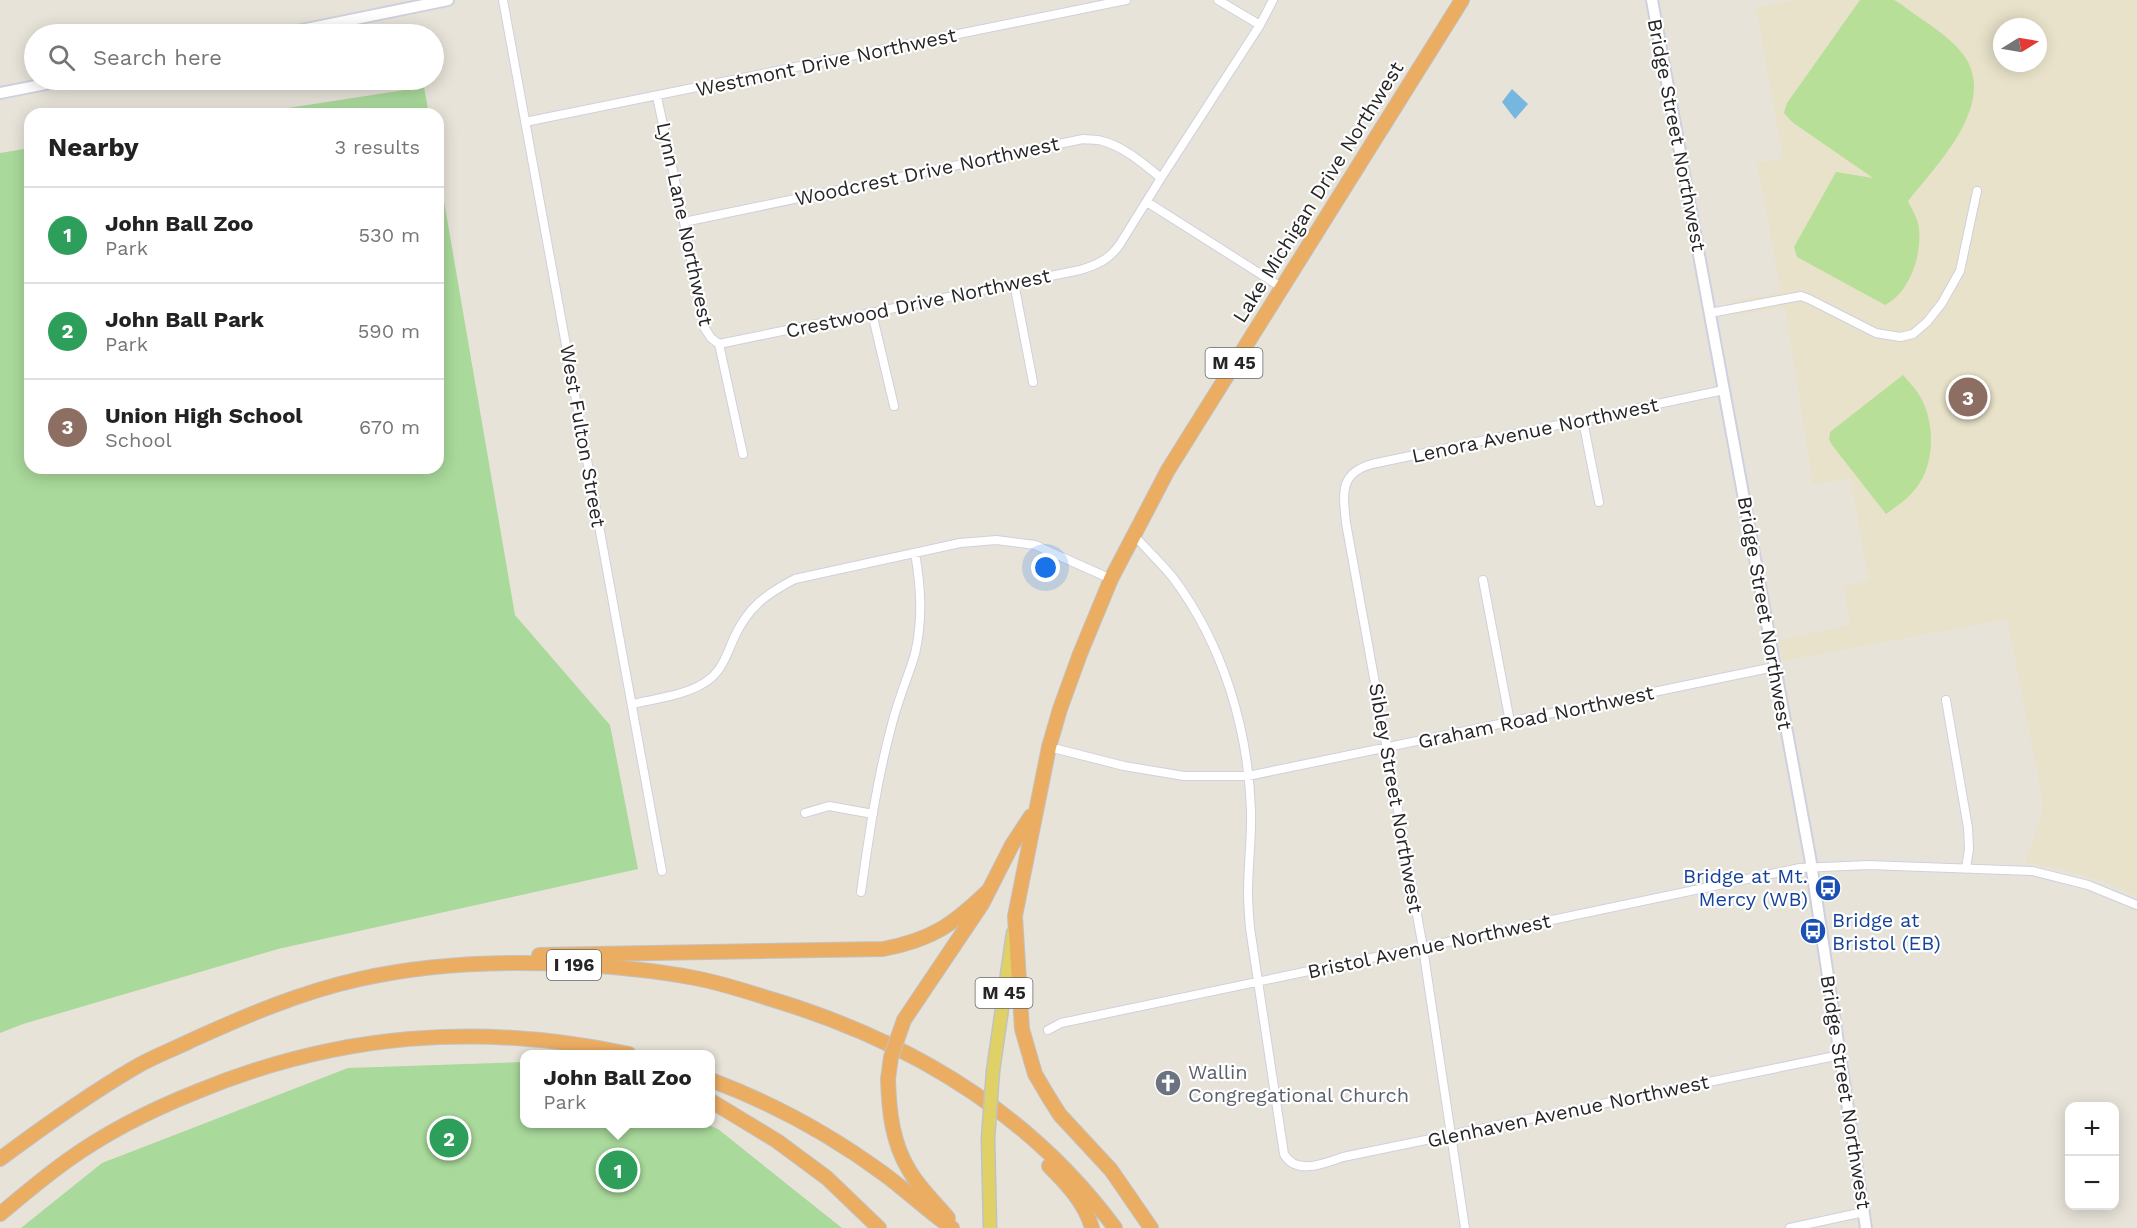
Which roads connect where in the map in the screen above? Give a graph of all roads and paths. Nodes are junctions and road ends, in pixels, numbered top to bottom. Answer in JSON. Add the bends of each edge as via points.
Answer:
{"nodes":[{"id":1,"x":448,"y":0,"type":"edge"},
{"id":2,"x":503,"y":0,"type":"edge"},
{"id":3,"x":1126,"y":0,"type":"edge"},
{"id":4,"x":1218,"y":0,"type":"edge"},
{"id":5,"x":1273,"y":0,"type":"edge"},
{"id":6,"x":1462,"y":0,"type":"edge"},
{"id":7,"x":1652,"y":0,"type":"edge"},
{"id":8,"x":331,"y":24,"type":"edge"},
{"id":9,"x":1260,"y":26,"type":"junction"},
{"id":10,"x":24,"y":88,"type":"edge"},
{"id":11,"x":0,"y":93,"type":"edge"},
{"id":12,"x":657,"y":97,"type":"junction"},
{"id":13,"x":525,"y":122,"type":"junction"},
{"id":14,"x":1161,"y":178,"type":"junction"},
{"id":15,"x":1977,"y":191,"type":"dead end"},
{"id":16,"x":1147,"y":202,"type":"junction"},
{"id":17,"x":684,"y":222,"type":"junction"},
{"id":18,"x":1014,"y":283,"type":"junction"},
{"id":19,"x":1281,"y":287,"type":"junction"},
{"id":20,"x":872,"y":313,"type":"junction"},
{"id":21,"x":1710,"y":313,"type":"junction"},
{"id":22,"x":719,"y":344,"type":"junction"},
{"id":23,"x":1033,"y":382,"type":"dead end"},
{"id":24,"x":1724,"y":390,"type":"junction"},
{"id":25,"x":894,"y":406,"type":"dead end"},
{"id":26,"x":1582,"y":421,"type":"junction"},
{"id":27,"x":743,"y":454,"type":"dead end"},
{"id":28,"x":1349,"y":477,"type":"joint"},
{"id":29,"x":1599,"y":502,"type":"dead end"},
{"id":30,"x":1134,"y":535,"type":"junction"},
{"id":31,"x":915,"y":553,"type":"junction"},
{"id":32,"x":1111,"y":579,"type":"junction"},
{"id":33,"x":1483,"y":580,"type":"dead end"},
{"id":34,"x":1774,"y":667,"type":"junction"},
{"id":35,"x":1946,"y":700,"type":"dead end"},
{"id":36,"x":633,"y":704,"type":"junction"},
{"id":37,"x":1510,"y":722,"type":"junction"},
{"id":38,"x":1050,"y":747,"type":"junction"},
{"id":39,"x":1388,"y":748,"type":"junction"},
{"id":40,"x":1248,"y":776,"type":"junction"},
{"id":41,"x":1035,"y":811,"type":"junction"},
{"id":42,"x":805,"y":813,"type":"dead end"},
{"id":43,"x":873,"y":814,"type":"junction"},
{"id":44,"x":1811,"y":868,"type":"junction"},
{"id":45,"x":1966,"y":868,"type":"junction"},
{"id":46,"x":662,"y":871,"type":"dead end"},
{"id":47,"x":989,"y":890,"type":"junction"},
{"id":48,"x":861,"y":892,"type":"dead end"},
{"id":49,"x":2137,"y":905,"type":"edge"},
{"id":50,"x":1015,"y":916,"type":"junction"},
{"id":51,"x":1423,"y":948,"type":"junction"},
{"id":52,"x":458,"y":965,"type":"junction"},
{"id":53,"x":1257,"y":982,"type":"junction"},
{"id":54,"x":1048,"y":1030,"type":"dead end"},
{"id":55,"x":561,"y":1042,"type":"junction"},
{"id":56,"x":584,"y":1050,"type":"edge"},
{"id":57,"x":610,"y":1050,"type":"edge"},
{"id":58,"x":1840,"y":1055,"type":"junction"},
{"id":59,"x":715,"y":1082,"type":"edge"},
{"id":60,"x":715,"y":1103,"type":"edge"},
{"id":61,"x":1013,"y":1123,"type":"junction"},
{"id":62,"x":1451,"y":1137,"type":"junction"},
{"id":63,"x":0,"y":1160,"type":"edge"},
{"id":64,"x":1864,"y":1212,"type":"junction"},
{"id":65,"x":0,"y":1214,"type":"edge"},
{"id":66,"x":879,"y":1228,"type":"edge"},
{"id":67,"x":954,"y":1228,"type":"edge"},
{"id":68,"x":990,"y":1228,"type":"edge"},
{"id":69,"x":1092,"y":1228,"type":"edge"},
{"id":70,"x":1115,"y":1228,"type":"edge"},
{"id":71,"x":1151,"y":1228,"type":"edge"},
{"id":72,"x":1465,"y":1228,"type":"edge"},
{"id":73,"x":1790,"y":1228,"type":"edge"},
{"id":74,"x":1866,"y":1228,"type":"edge"}],
"edges":[{"from":1,"to":8,"type":"main road"},
{"from":2,"to":13,"type":"street","name":"West Fulton Street"},
{"from":3,"to":12,"type":"street","name":"Westmont Drive Northwest"},
{"from":4,"to":9,"type":"street"},
{"from":5,"to":9,"type":"street"},
{"from":6,"to":19,"type":"highway","name":"Lake Michigan Drive Northwest","number":"M 45"},
{"from":7,"to":21,"type":"main road","name":"Bridge Street Northwest"},
{"from":9,"to":14,"type":"street"},
{"from":10,"to":11,"type":"main road"},
{"from":12,"to":13,"type":"street","name":"Westmont Drive Northwest"},
{"from":12,"to":17,"type":"street","name":"Lynn Lane Northwest"},
{"from":13,"to":36,"type":"street","name":"West Fulton Street"},
{"from":14,"to":16,"type":"street"},
{"from":14,"to":17,"type":"street","name":"Woodcrest Drive Northwest","via":[[1110,143],[1083,139]]},
{"from":15,"to":21,"type":"street","via":[[1960,271],[1942,303],[1913,334],[1900,337],[1876,333],[1801,296]]},
{"from":16,"to":18,"type":"street","name":"Crestwood Drive Northwest","via":[[1114,254],[1095,265]]},
{"from":16,"to":19,"type":"street"},
{"from":17,"to":22,"type":"street","name":"Lynn Lane Northwest","via":[[704,327]]},
{"from":18,"to":20,"type":"street","name":"Crestwood Drive Northwest"},
{"from":18,"to":23,"type":"street"},
{"from":19,"to":30,"type":"highway","name":"Lake Michigan Drive Northwest","number":"M 45","via":[[1168,470]]},
{"from":20,"to":22,"type":"street","name":"Crestwood Drive Northwest"},
{"from":20,"to":25,"type":"street"},
{"from":21,"to":24,"type":"main road","name":"Bridge Street Northwest"},
{"from":22,"to":27,"type":"street","name":"Lynn Lane Northwest"},
{"from":24,"to":26,"type":"street","name":"Lenora Avenue Northwest"},
{"from":24,"to":34,"type":"main road","name":"Bridge Street Northwest"},
{"from":26,"to":28,"type":"street","name":"Lenora Avenue Northwest","via":[[1372,464]]},
{"from":26,"to":29,"type":"street"},
{"from":28,"to":39,"type":"street","name":"Sibley Street Northwest","via":[[1344,495],[1346,523]]},
{"from":30,"to":32,"type":"highway","name":"Lake Michigan Drive Northwest","number":"M 45"},
{"from":30,"to":40,"type":"street","via":[[1173,578],[1223,668],[1234,698]]},
{"from":31,"to":32,"type":"street","via":[[960,543],[1017,541],[1035,545]]},
{"from":31,"to":36,"type":"street","via":[[795,579],[770,591],[751,610],[712,677],[697,687]]},
{"from":31,"to":43,"type":"street","via":[[921,587],[920,625],[892,723]]},
{"from":32,"to":38,"type":"highway","name":"Lake Michigan Drive Northwest","number":"M 45","via":[[1060,709]]},
{"from":33,"to":37,"type":"street"},
{"from":34,"to":37,"type":"street","name":"Graham Road Northwest"},
{"from":34,"to":44,"type":"main road","name":"Bridge Street Northwest"},
{"from":35,"to":45,"type":"street","via":[[1968,828]]},
{"from":36,"to":46,"type":"street","name":"West Fulton Street"},
{"from":37,"to":39,"type":"street","name":"Graham Road Northwest"},
{"from":38,"to":40,"type":"street","name":"Graham Road Northwest","via":[[1184,776]]},
{"from":38,"to":41,"type":"highway","name":"Lake Michigan Drive Northwest","number":"M 45"},
{"from":39,"to":40,"type":"street","name":"Graham Road Northwest"},
{"from":39,"to":51,"type":"street","name":"Sibley Street Northwest"},
{"from":40,"to":53,"type":"street","via":[[1248,892]]},
{"from":41,"to":47,"type":"highway"},
{"from":41,"to":50,"type":"highway","name":"Lake Michigan Drive Northwest","number":"M 45"},
{"from":42,"to":43,"type":"street","via":[[829,806]]},
{"from":43,"to":48,"type":"street"},
{"from":44,"to":45,"type":"street","name":"Bristol Avenue Northwest"},
{"from":44,"to":51,"type":"street","name":"Bristol Avenue Northwest"},
{"from":44,"to":58,"type":"main road","name":"Bridge Street Northwest"},
{"from":45,"to":49,"type":"street","name":"Bristol Avenue Northwest","via":[[2032,871],[2088,885]]},
{"from":47,"to":52,"type":"highway","via":[[954,922],[933,935],[883,949],[493,955]]},
{"from":47,"to":67,"type":"highway","bridge":true,"via":[[904,1020],[888,1079],[891,1122],[898,1148],[909,1170]]},
{"from":50,"to":68,"type":"main road","name":"Lake Michigan Drive Northwest","number":"M 45","bridge":true,"via":[[993,1071],[988,1138]]},
{"from":50,"to":71,"type":"highway","via":[[1022,1029],[1035,1074],[1060,1114],[1111,1170]]},
{"from":51,"to":53,"type":"street","name":"Bristol Avenue Northwest"},
{"from":51,"to":62,"type":"street","name":"Sibley Street Northwest"},
{"from":52,"to":61,"type":"highway","number":"I 196","via":[[588,965],[696,978],[738,989],[808,1010],[911,1055],[978,1095]]},
{"from":52,"to":63,"type":"highway","number":"I 196","via":[[360,979],[291,999],[230,1023],[136,1067]]},
{"from":53,"to":54,"type":"street","name":"Bristol Avenue Northwest","via":[[1061,1023]]},
{"from":53,"to":62,"type":"street","name":"Glenhaven Avenue Northwest","via":[[1287,1160],[1296,1166],[1319,1164]]},
{"from":55,"to":56,"type":"highway"},
{"from":55,"to":57,"type":"highway"},
{"from":55,"to":65,"type":"highway","via":[[499,1036],[415,1038],[282,1060],[199,1090],[125,1125],[69,1160]]},
{"from":58,"to":62,"type":"street","name":"Glenhaven Avenue Northwest"},
{"from":58,"to":64,"type":"main road","name":"Bridge Street Northwest"},
{"from":59,"to":67,"type":"highway","via":[[797,1119],[852,1152]]},
{"from":60,"to":66,"type":"highway","via":[[777,1141],[827,1178]]},
{"from":61,"to":69,"type":"highway","via":[[1077,1198]]},
{"from":61,"to":70,"type":"highway","number":"I 196","via":[[1072,1176]]},
{"from":62,"to":72,"type":"street","name":"Sibley Street Northwest"},
{"from":64,"to":73,"type":"street"},
{"from":64,"to":74,"type":"main road","name":"Bridge Street Northwest"}]}
